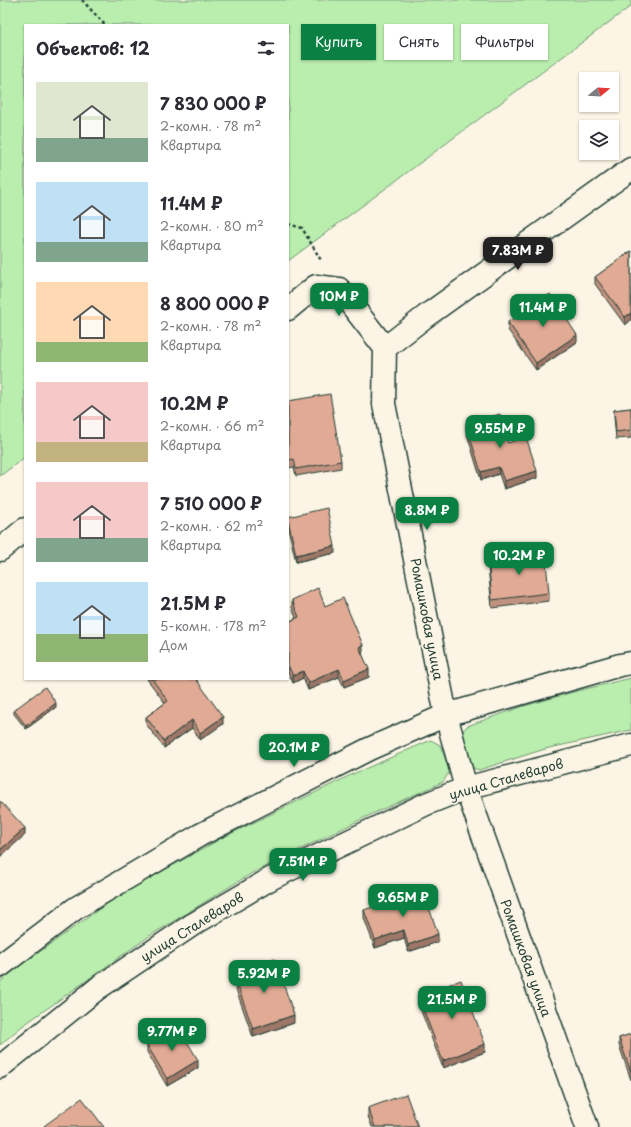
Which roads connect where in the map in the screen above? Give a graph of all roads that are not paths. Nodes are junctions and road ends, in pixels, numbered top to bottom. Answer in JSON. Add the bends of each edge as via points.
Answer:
{"nodes":[{"id":1,"x":631,"y":169,"type":"edge"},
{"id":2,"x":289,"y":308,"type":"edge"},
{"id":3,"x":386,"y":348,"type":"junction"},
{"id":4,"x":24,"y":530,"type":"edge"},
{"id":5,"x":0,"y":550,"type":"edge"},
{"id":6,"x":631,"y":663,"type":"edge"},
{"id":7,"x":446,"y":715,"type":"junction"},
{"id":8,"x":631,"y":745,"type":"edge"},
{"id":9,"x":466,"y":788,"type":"junction"},
{"id":10,"x":0,"y":966,"type":"edge"},
{"id":11,"x":0,"y":1067,"type":"edge"},
{"id":12,"x":587,"y":1127,"type":"edge"}],
"edges":[{"from":1,"to":3,"type":"main road","via":[[426,316]]},
{"from":2,"to":3,"type":"main road","via":[[316,286],[339,289]]},
{"from":3,"to":7,"type":"main road","name":"Ромашковая улица","via":[[384,404]]},
{"from":4,"to":5,"type":"main road"},
{"from":6,"to":7,"type":"main road"},
{"from":7,"to":9,"type":"main road","name":"Ромашковая улица"},
{"from":7,"to":10,"type":"main road","via":[[369,749],[200,835],[76,908]]},
{"from":8,"to":9,"type":"main road","name":"улица Сталеваров"},
{"from":9,"to":11,"type":"main road","name":"улица Сталеваров","via":[[426,804],[272,878],[192,925],[98,988]]},
{"from":9,"to":12,"type":"main road","name":"Ромашковая улица"}]}
